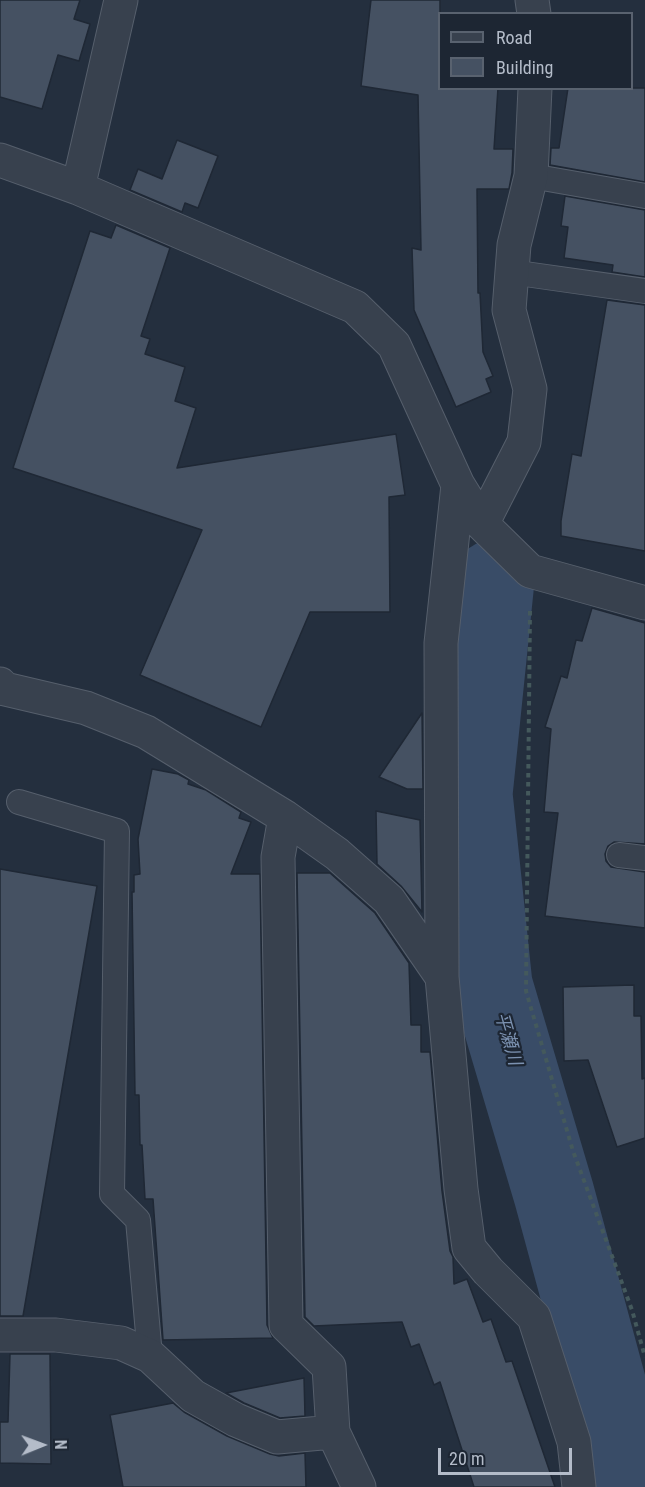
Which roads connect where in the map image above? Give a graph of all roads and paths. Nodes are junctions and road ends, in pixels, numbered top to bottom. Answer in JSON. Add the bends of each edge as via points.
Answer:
{"nodes":[{"id":1,"x":120,"y":0,"type":"edge"},
{"id":2,"x":536,"y":90,"type":"edge"},
{"id":3,"x":0,"y":160,"type":"edge"},
{"id":4,"x":531,"y":176,"type":"junction"},
{"id":5,"x":78,"y":188,"type":"junction"},
{"id":6,"x":645,"y":196,"type":"edge"},
{"id":7,"x":511,"y":272,"type":"junction"},
{"id":8,"x":645,"y":291,"type":"edge"},
{"id":9,"x":458,"y":485,"type":"junction"},
{"id":10,"x":482,"y":524,"type":"junction"},
{"id":11,"x":530,"y":571,"type":"junction"},
{"id":12,"x":645,"y":603,"type":"edge"},
{"id":13,"x":0,"y":684,"type":"edge"},
{"id":14,"x":19,"y":802,"type":"dead end"},
{"id":15,"x":285,"y":817,"type":"junction"},
{"id":16,"x":619,"y":855,"type":"dead end"},
{"id":17,"x":645,"y":858,"type":"edge"},
{"id":18,"x":442,"y":976,"type":"junction"},
{"id":19,"x":0,"y":1335,"type":"edge"},
{"id":20,"x":150,"y":1356,"type":"junction"},
{"id":21,"x":645,"y":1357,"type":"edge"},
{"id":22,"x":333,"y":1432,"type":"junction"},
{"id":23,"x":359,"y":1487,"type":"edge"},
{"id":24,"x":579,"y":1487,"type":"edge"}],
"edges":[{"from":1,"to":5,"type":"street"},
{"from":2,"to":4,"type":"street"},
{"from":3,"to":5,"type":"street"},
{"from":4,"to":6,"type":"lane"},
{"from":4,"to":7,"type":"street"},
{"from":5,"to":9,"type":"street","via":[[355,307],[394,345]]},
{"from":7,"to":8,"type":"lane"},
{"from":7,"to":10,"type":"street","via":[[509,310],[530,388],[524,442]]},
{"from":9,"to":10,"type":"street"},
{"from":9,"to":18,"type":"street","via":[[441,643]]},
{"from":10,"to":11,"type":"street"},
{"from":11,"to":12,"type":"street"},
{"from":11,"to":21,"type":"path","via":[[526,991],[573,1151],[632,1310]]},
{"from":13,"to":15,"type":"street","via":[[5,689],[86,708],[146,732]]},
{"from":14,"to":20,"type":"lane","via":[[117,831],[112,1194],[138,1220]]},
{"from":15,"to":18,"type":"street","via":[[337,854],[389,900]]},
{"from":15,"to":22,"type":"street","via":[[278,856],[286,1325],[329,1367]]},
{"from":16,"to":17,"type":"lane"},
{"from":18,"to":24,"type":"street","via":[[469,1248],[534,1317],[574,1442]]},
{"from":19,"to":20,"type":"street","via":[[56,1335],[121,1343]]},
{"from":20,"to":22,"type":"street","via":[[193,1396],[236,1420],[277,1437]]},
{"from":22,"to":23,"type":"street"}]}
